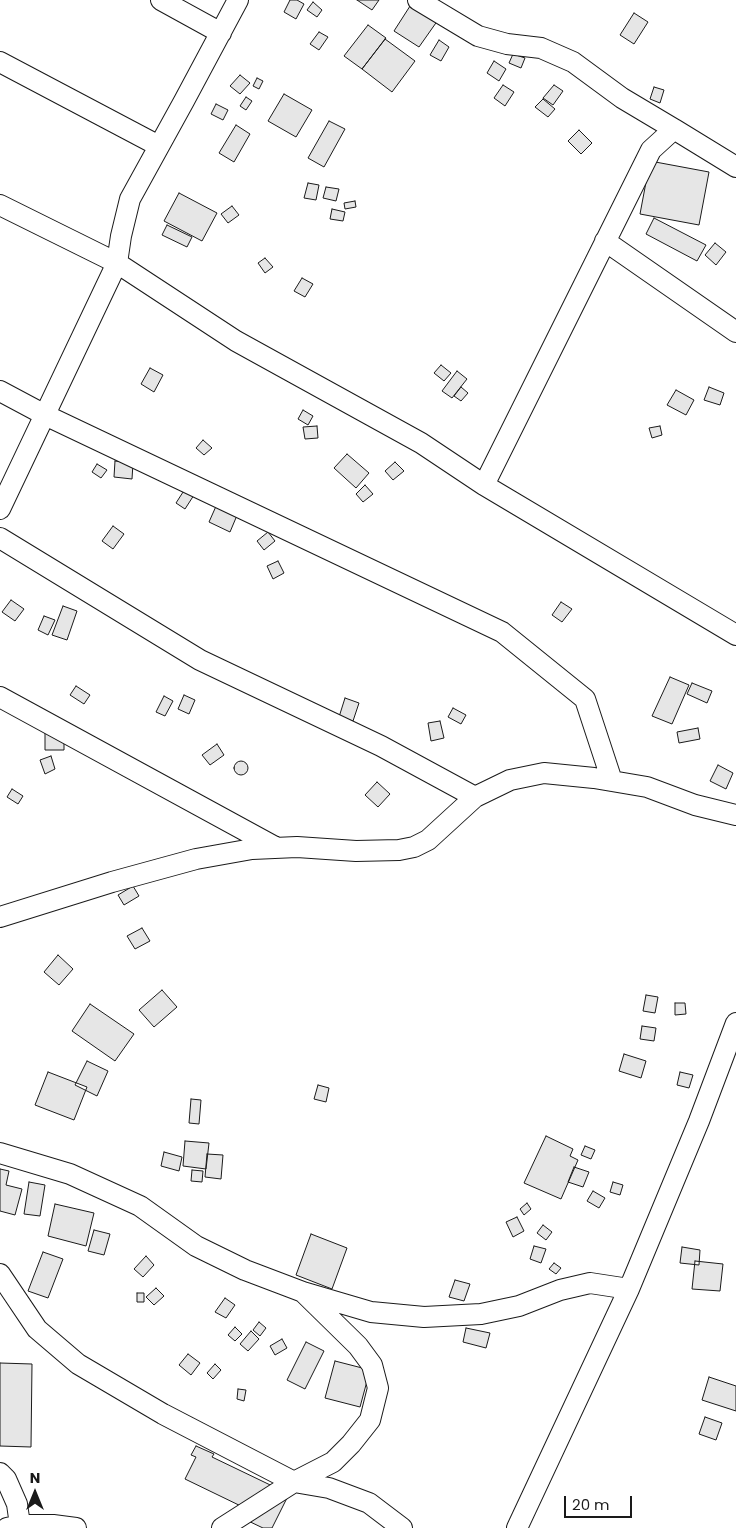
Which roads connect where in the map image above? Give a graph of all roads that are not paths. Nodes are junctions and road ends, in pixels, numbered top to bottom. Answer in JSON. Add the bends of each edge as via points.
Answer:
{"nodes":[{"id":1,"x":161,"y":0,"type":"edge"},
{"id":2,"x":238,"y":0,"type":"edge"},
{"id":3,"x":418,"y":0,"type":"edge"},
{"id":4,"x":221,"y":33,"type":"junction"},
{"id":5,"x":0,"y":62,"type":"edge"},
{"id":6,"x":674,"y":129,"type":"junction"},
{"id":7,"x":159,"y":146,"type":"junction"},
{"id":8,"x":736,"y":167,"type":"edge"},
{"id":9,"x":0,"y":205,"type":"edge"},
{"id":10,"x":605,"y":241,"type":"junction"},
{"id":11,"x":117,"y":264,"type":"junction"},
{"id":12,"x":736,"y":332,"type":"edge"},
{"id":13,"x":0,"y":391,"type":"edge"},
{"id":14,"x":45,"y":415,"type":"junction"},
{"id":15,"x":484,"y":485,"type":"junction"},
{"id":16,"x":0,"y":510,"type":"edge"},
{"id":17,"x":0,"y":538,"type":"edge"},
{"id":18,"x":736,"y":635,"type":"edge"},
{"id":19,"x":0,"y":697,"type":"edge"},
{"id":20,"x":612,"y":781,"type":"junction"},
{"id":21,"x":475,"y":797,"type":"junction"},
{"id":22,"x":736,"y":815,"type":"edge"},
{"id":23,"x":277,"y":848,"type":"junction"},
{"id":24,"x":0,"y":917,"type":"edge"},
{"id":25,"x":736,"y":1023,"type":"edge"},
{"id":26,"x":0,"y":1153,"type":"edge"},
{"id":27,"x":0,"y":1274,"type":"edge"},
{"id":28,"x":629,"y":1289,"type":"junction"},
{"id":29,"x":303,"y":1292,"type":"junction"},
{"id":30,"x":0,"y":1474,"type":"edge"},
{"id":31,"x":294,"y":1482,"type":"junction"},
{"id":32,"x":13,"y":1526,"type":"edge"},
{"id":33,"x":76,"y":1528,"type":"edge"},
{"id":34,"x":222,"y":1528,"type":"edge"},
{"id":35,"x":402,"y":1528,"type":"edge"},
{"id":36,"x":517,"y":1528,"type":"edge"}],
"edges":[{"from":1,"to":4,"type":"street"},
{"from":2,"to":4,"type":"street"},
{"from":3,"to":6,"type":"street","via":[[478,36],[541,48],[573,62],[622,98]]},
{"from":4,"to":7,"type":"street"},
{"from":5,"to":7,"type":"street"},
{"from":6,"to":8,"type":"street"},
{"from":6,"to":10,"type":"street","via":[[651,150]]},
{"from":7,"to":11,"type":"street","via":[[130,199]]},
{"from":9,"to":11,"type":"street"},
{"from":10,"to":12,"type":"street"},
{"from":10,"to":15,"type":"street"},
{"from":11,"to":14,"type":"street"},
{"from":11,"to":15,"type":"street","via":[[236,341],[421,443]]},
{"from":13,"to":14,"type":"street"},
{"from":14,"to":16,"type":"street"},
{"from":14,"to":20,"type":"street","via":[[502,632],[585,699]]},
{"from":15,"to":18,"type":"street"},
{"from":17,"to":21,"type":"street","via":[[200,660],[381,746]]},
{"from":19,"to":23,"type":"street"},
{"from":20,"to":21,"type":"street","via":[[544,773],[510,780]]},
{"from":20,"to":22,"type":"street","via":[[647,787],[695,805]]},
{"from":21,"to":23,"type":"street","via":[[428,840],[414,847],[356,851]]},
{"from":23,"to":24,"type":"street","via":[[196,859]]},
{"from":25,"to":28,"type":"street"},
{"from":26,"to":29,"type":"street","via":[[70,1174],[140,1206],[196,1246],[245,1270]]},
{"from":27,"to":31,"type":"street","via":[[37,1329],[78,1364],[163,1414]]},
{"from":28,"to":29,"type":"street","via":[[590,1283],[560,1290],[519,1306],[481,1314],[424,1316],[371,1312]]},
{"from":28,"to":36,"type":"street"},
{"from":29,"to":31,"type":"street","via":[[358,1346],[372,1365],[378,1388],[370,1420],[350,1444],[333,1462]]},
{"from":30,"to":32,"type":"street","via":[[6,1479],[17,1504]]},
{"from":31,"to":34,"type":"street"},
{"from":31,"to":35,"type":"street","via":[[329,1488],[369,1503]]},
{"from":32,"to":33,"type":"street","via":[[53,1524]]}]}
